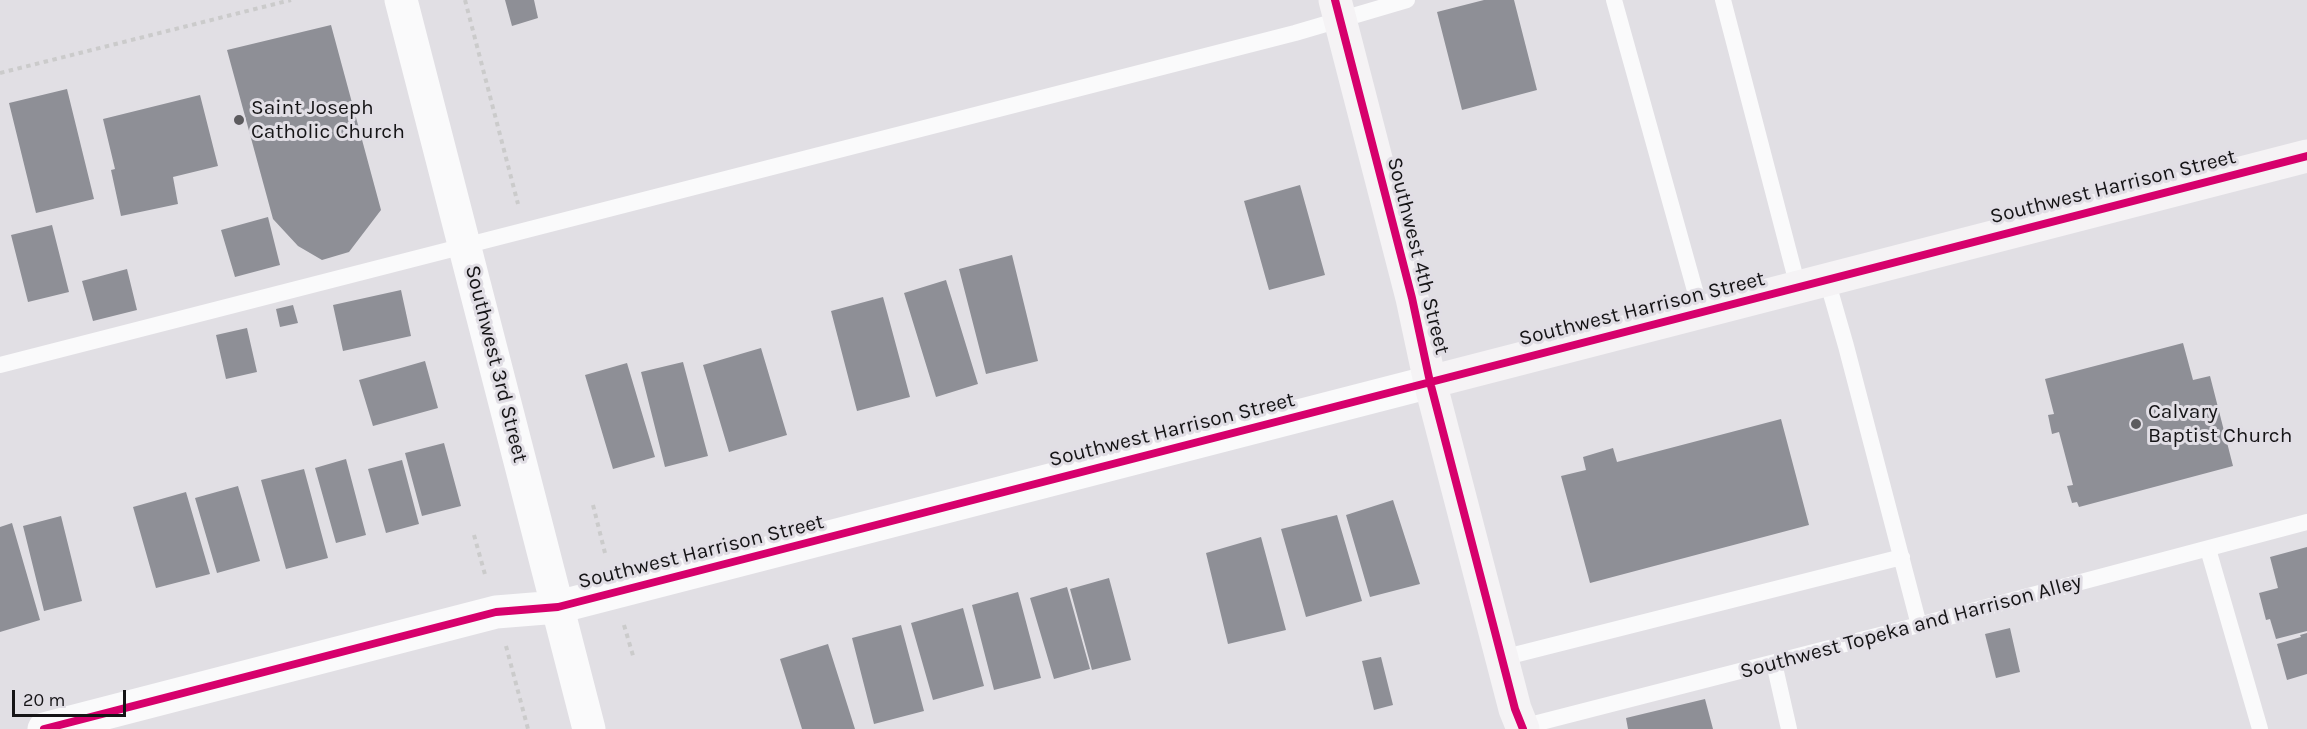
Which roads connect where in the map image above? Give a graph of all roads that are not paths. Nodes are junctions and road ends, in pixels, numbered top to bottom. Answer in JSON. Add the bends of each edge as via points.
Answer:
{"nodes":[{"id":1,"x":401,"y":0,"type":"edge"},
{"id":2,"x":1407,"y":0,"type":"edge"},
{"id":3,"x":1614,"y":0,"type":"edge"},
{"id":4,"x":1723,"y":0,"type":"edge"},
{"id":5,"x":1337,"y":10,"type":"edge"},
{"id":6,"x":2307,"y":156,"type":"edge"},
{"id":7,"x":465,"y":246,"type":"junction"},
{"id":8,"x":1813,"y":284,"type":"junction"},
{"id":9,"x":1701,"y":312,"type":"junction"},
{"id":10,"x":0,"y":365,"type":"edge"},
{"id":11,"x":1430,"y":382,"type":"junction"},
{"id":12,"x":2307,"y":522,"type":"edge"},
{"id":13,"x":2208,"y":549,"type":"junction"},
{"id":14,"x":1902,"y":557,"type":"junction"},
{"id":15,"x":558,"y":607,"type":"junction"},
{"id":16,"x":1919,"y":625,"type":"junction"},
{"id":17,"x":1502,"y":658,"type":"junction"},
{"id":18,"x":1774,"y":663,"type":"junction"},
{"id":19,"x":1519,"y":728,"type":"edge"},
{"id":20,"x":44,"y":729,"type":"edge"},
{"id":21,"x":589,"y":729,"type":"edge"},
{"id":22,"x":1789,"y":729,"type":"edge"},
{"id":23,"x":2260,"y":729,"type":"edge"}],
"edges":[{"from":1,"to":7,"type":"street","name":"Southwest 3rd Street"},
{"from":2,"to":5,"type":"lane"},
{"from":3,"to":9,"type":"lane"},
{"from":4,"to":8,"type":"lane"},
{"from":5,"to":7,"type":"lane","via":[[1295,33]]},
{"from":5,"to":11,"type":"street","name":"Southwest 4th Street"},
{"from":6,"to":8,"type":"street","name":"Southwest Harrison Street"},
{"from":7,"to":10,"type":"lane"},
{"from":7,"to":15,"type":"street","name":"Southwest 3rd Street"},
{"from":8,"to":9,"type":"street","name":"Southwest Harrison Street"},
{"from":8,"to":14,"type":"lane","via":[[1846,346]]},
{"from":9,"to":11,"type":"street","name":"Southwest Harrison Street"},
{"from":11,"to":15,"type":"street","name":"Southwest Harrison Street"},
{"from":11,"to":17,"type":"street","name":"Southwest 4th Street"},
{"from":12,"to":13,"type":"lane","name":"Southwest Topeka and Harrison Alley"},
{"from":13,"to":16,"type":"lane","name":"Southwest Topeka and Harrison Alley"},
{"from":13,"to":23,"type":"lane"},
{"from":14,"to":16,"type":"lane"},
{"from":14,"to":17,"type":"lane"},
{"from":15,"to":20,"type":"street","name":"Southwest Harrison Street","via":[[496,612]]},
{"from":15,"to":21,"type":"street","name":"Southwest 3rd Street"},
{"from":16,"to":18,"type":"lane","name":"Southwest Topeka and Harrison Alley"},
{"from":17,"to":19,"type":"street","name":"Southwest 4th Street"},
{"from":18,"to":19,"type":"lane","name":"Southwest Topeka and Harrison Alley"},
{"from":18,"to":22,"type":"lane"}]}
